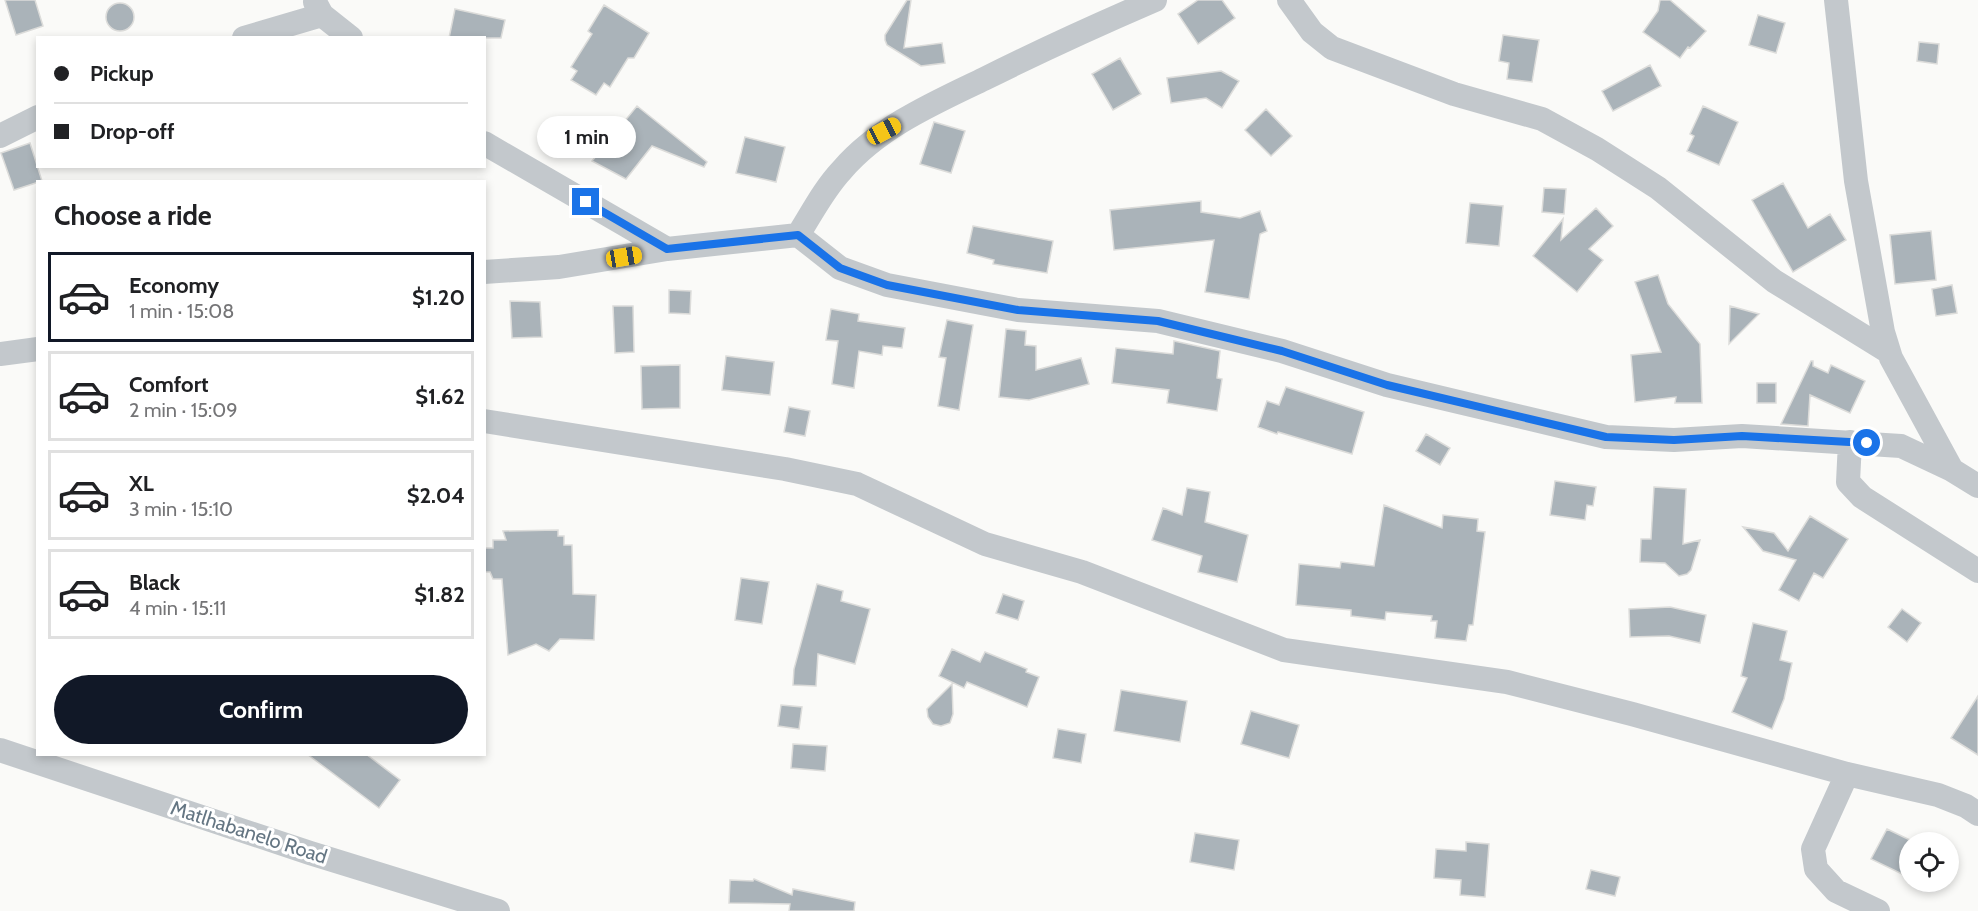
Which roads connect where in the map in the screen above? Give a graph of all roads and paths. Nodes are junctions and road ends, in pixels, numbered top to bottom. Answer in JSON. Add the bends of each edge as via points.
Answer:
{"nodes":[{"id":1,"x":1155,"y":0,"type":"edge"},
{"id":2,"x":1289,"y":0,"type":"edge"},
{"id":3,"x":1836,"y":0,"type":"edge"},
{"id":4,"x":318,"y":7,"type":"edge"},
{"id":5,"x":249,"y":36,"type":"edge"},
{"id":6,"x":349,"y":36,"type":"edge"},
{"id":7,"x":36,"y":118,"type":"edge"},
{"id":8,"x":0,"y":136,"type":"edge"},
{"id":9,"x":486,"y":144,"type":"edge"},
{"id":10,"x":798,"y":235,"type":"junction"},
{"id":11,"x":667,"y":249,"type":"junction"},
{"id":12,"x":486,"y":272,"type":"edge"},
{"id":13,"x":36,"y":349,"type":"edge"},
{"id":14,"x":1889,"y":352,"type":"junction"},
{"id":15,"x":0,"y":354,"type":"edge"},
{"id":16,"x":486,"y":421,"type":"edge"},
{"id":17,"x":1850,"y":442,"type":"junction"},
{"id":18,"x":1952,"y":470,"type":"junction"},
{"id":19,"x":1978,"y":486,"type":"edge"},
{"id":20,"x":1978,"y":571,"type":"edge"},
{"id":21,"x":0,"y":750,"type":"edge"},
{"id":22,"x":1847,"y":774,"type":"junction"},
{"id":23,"x":1978,"y":813,"type":"edge"},
{"id":24,"x":498,"y":911,"type":"edge"},
{"id":25,"x":1878,"y":911,"type":"edge"}],
"edges":[{"from":1,"to":10,"type":"street","via":[[1048,47],[884,131],[842,169]]},
{"from":2,"to":14,"type":"street","via":[[1312,32],[1332,48],[1454,94],[1542,119],[1597,149],[1659,188],[1774,280]]},
{"from":3,"to":14,"type":"street","via":[[1856,181]]},
{"from":4,"to":5,"type":"street"},
{"from":4,"to":6,"type":"street"},
{"from":7,"to":8,"type":"street"},
{"from":9,"to":11,"type":"street"},
{"from":10,"to":11,"type":"street"},
{"from":10,"to":17,"type":"street","via":[[840,268],[887,285],[1018,310],[1158,321],[1282,351],[1387,385],[1606,437],[1674,440],[1742,436]]},
{"from":11,"to":12,"type":"street","via":[[559,267]]},
{"from":13,"to":15,"type":"street"},
{"from":14,"to":18,"type":"street"},
{"from":16,"to":22,"type":"street","via":[[858,484],[985,544],[1082,572],[1284,650],[1507,682]]},
{"from":17,"to":18,"type":"street","via":[[1901,446]]},
{"from":17,"to":20,"type":"street","via":[[1848,482],[1862,497]]},
{"from":18,"to":19,"type":"street"},
{"from":21,"to":24,"type":"street","name":"Matlhabanelo Road"},
{"from":22,"to":23,"type":"street","via":[[1938,795]]},
{"from":22,"to":25,"type":"street","via":[[1813,849],[1816,869],[1836,891]]}]}
